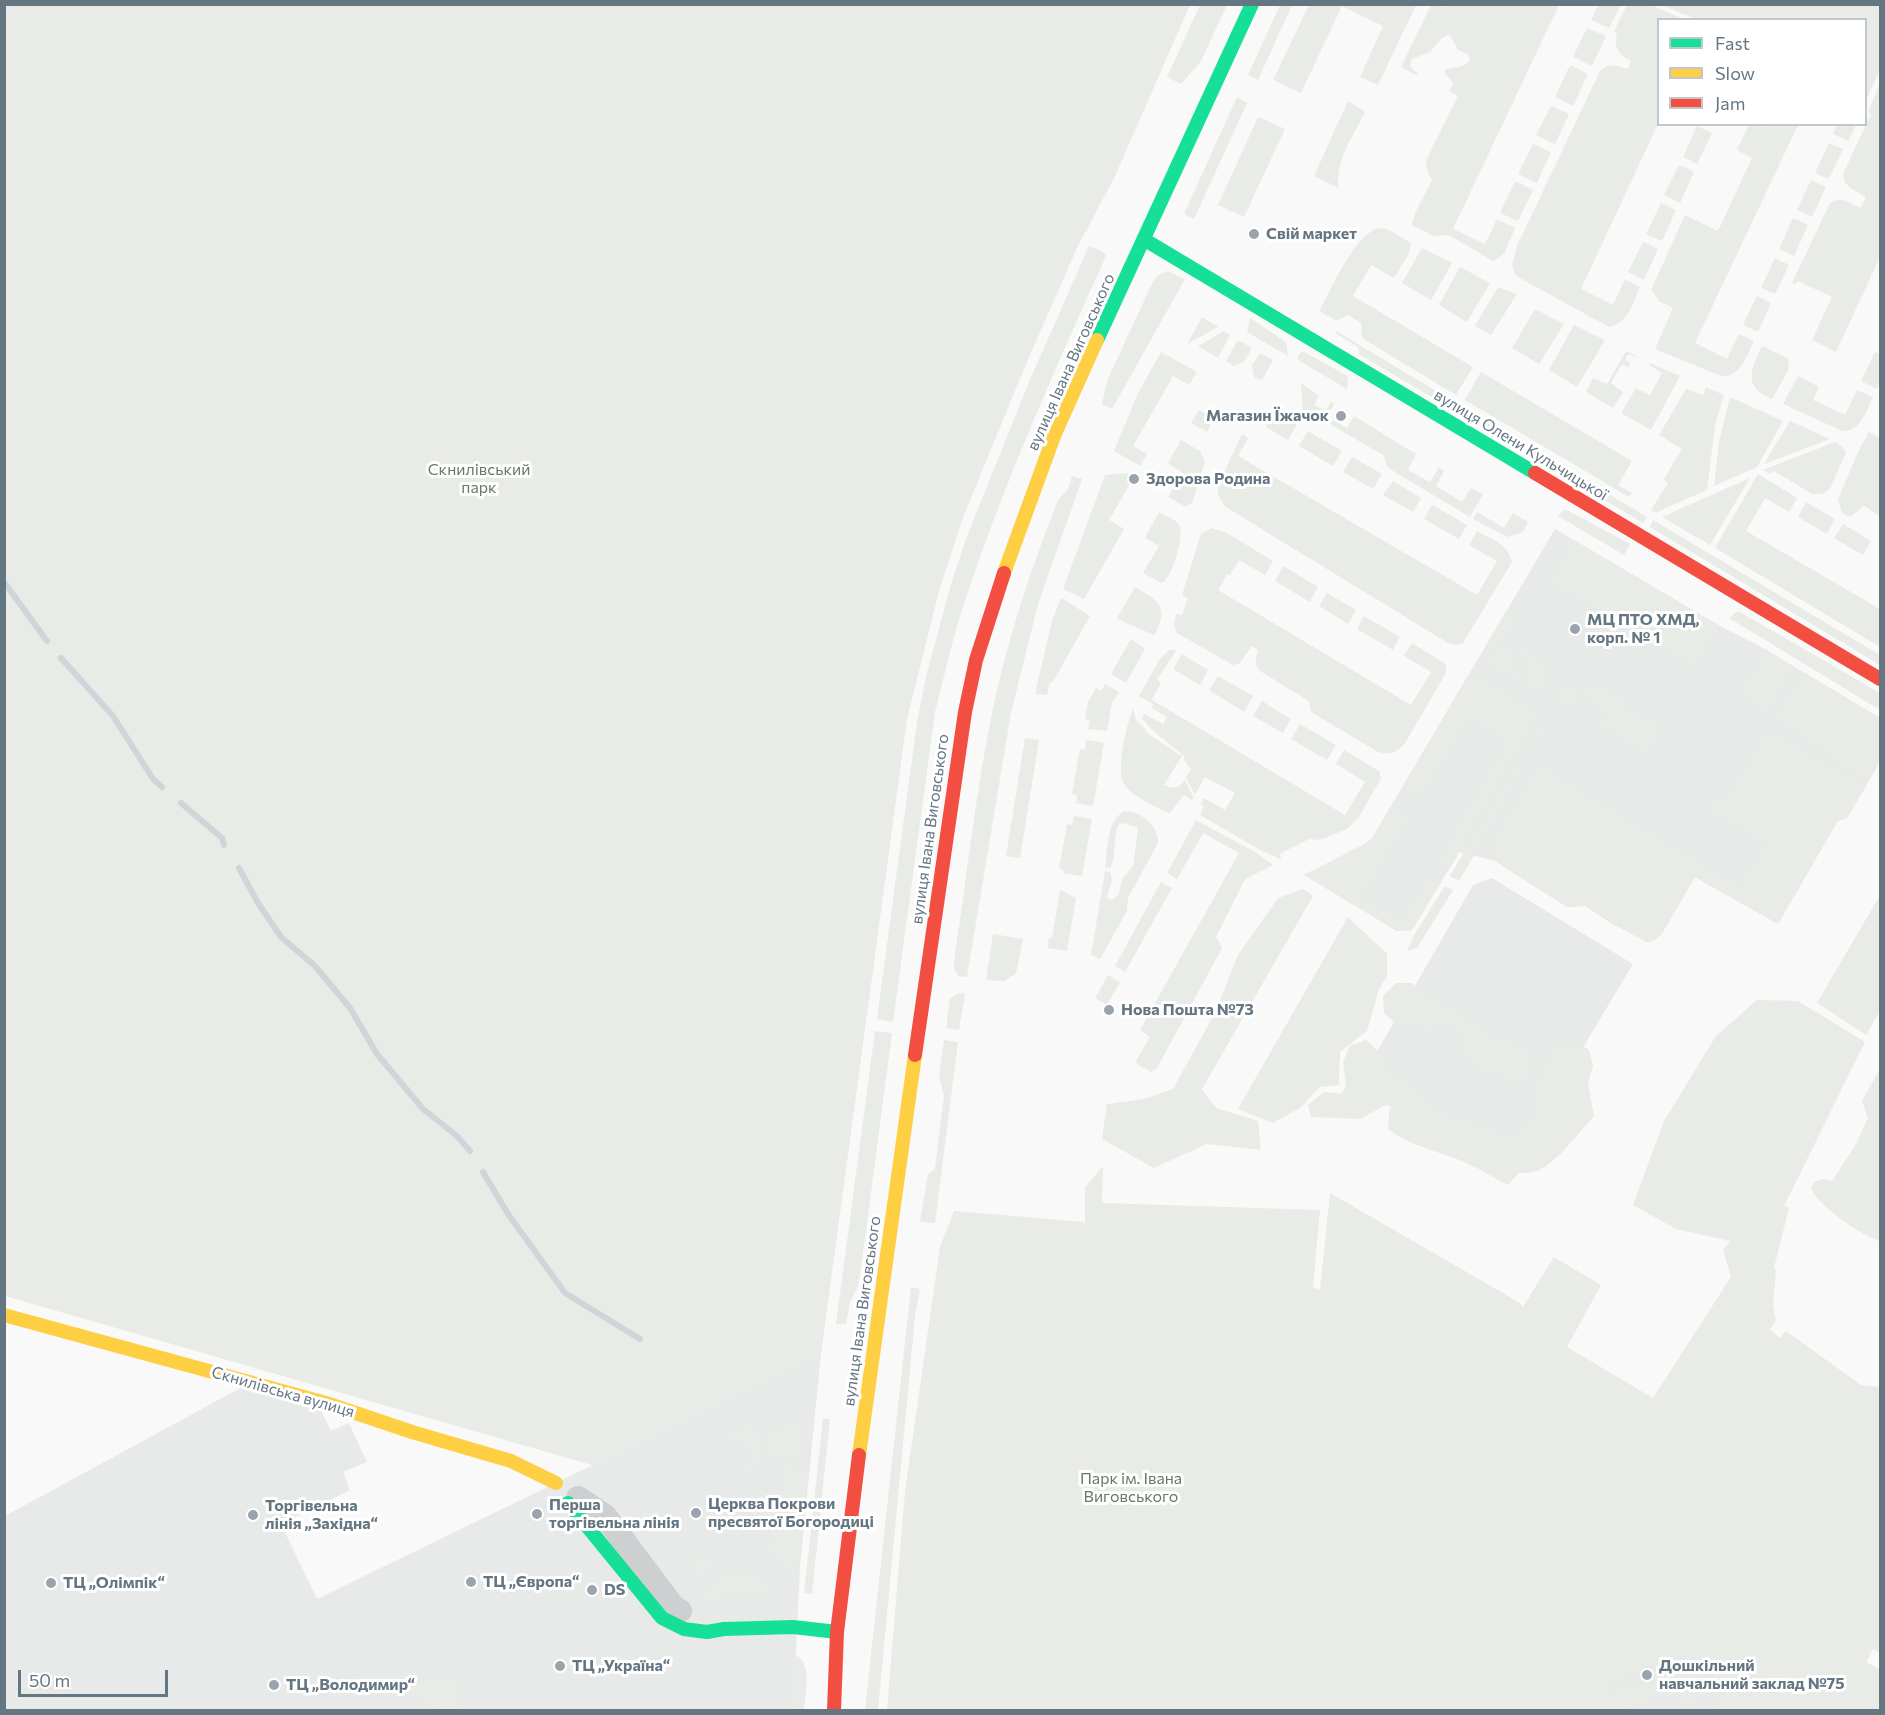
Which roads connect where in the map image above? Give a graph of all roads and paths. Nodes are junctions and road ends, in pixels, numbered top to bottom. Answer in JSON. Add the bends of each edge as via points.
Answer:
{"nodes":[{"id":1,"x":1252,"y":4,"type":"edge"},
{"id":2,"x":1145,"y":240,"type":"junction"},
{"id":3,"x":1881,"y":679,"type":"edge"},
{"id":4,"x":4,"y":1315,"type":"edge"},
{"id":5,"x":556,"y":1484,"type":"dead end"},
{"id":6,"x":573,"y":1501,"type":"dead end"},
{"id":7,"x":724,"y":1629,"type":"joint"},
{"id":8,"x":837,"y":1632,"type":"junction"},
{"id":9,"x":834,"y":1710,"type":"edge"}],
"edges":[{"from":1,"to":2,"type":"main road","name":"вулиця Івана Виговського"},
{"from":2,"to":3,"type":"main road","name":"вулиця Олени Кульчицької"},
{"from":2,"to":8,"type":"main road","name":"вулиця Івана Виговського","via":[[1054,436],[995,596],[976,660],[954,777],[896,1179]]},
{"from":4,"to":5,"type":"main road","name":"Скнилівська вулиця","via":[[326,1403],[511,1461]]},
{"from":6,"to":7,"type":"street","via":[[605,1516],[674,1608]]},
{"from":7,"to":8,"type":"main road","via":[[793,1627]]},
{"from":8,"to":9,"type":"main road","name":"вулиця Івана Виговського"}]}
